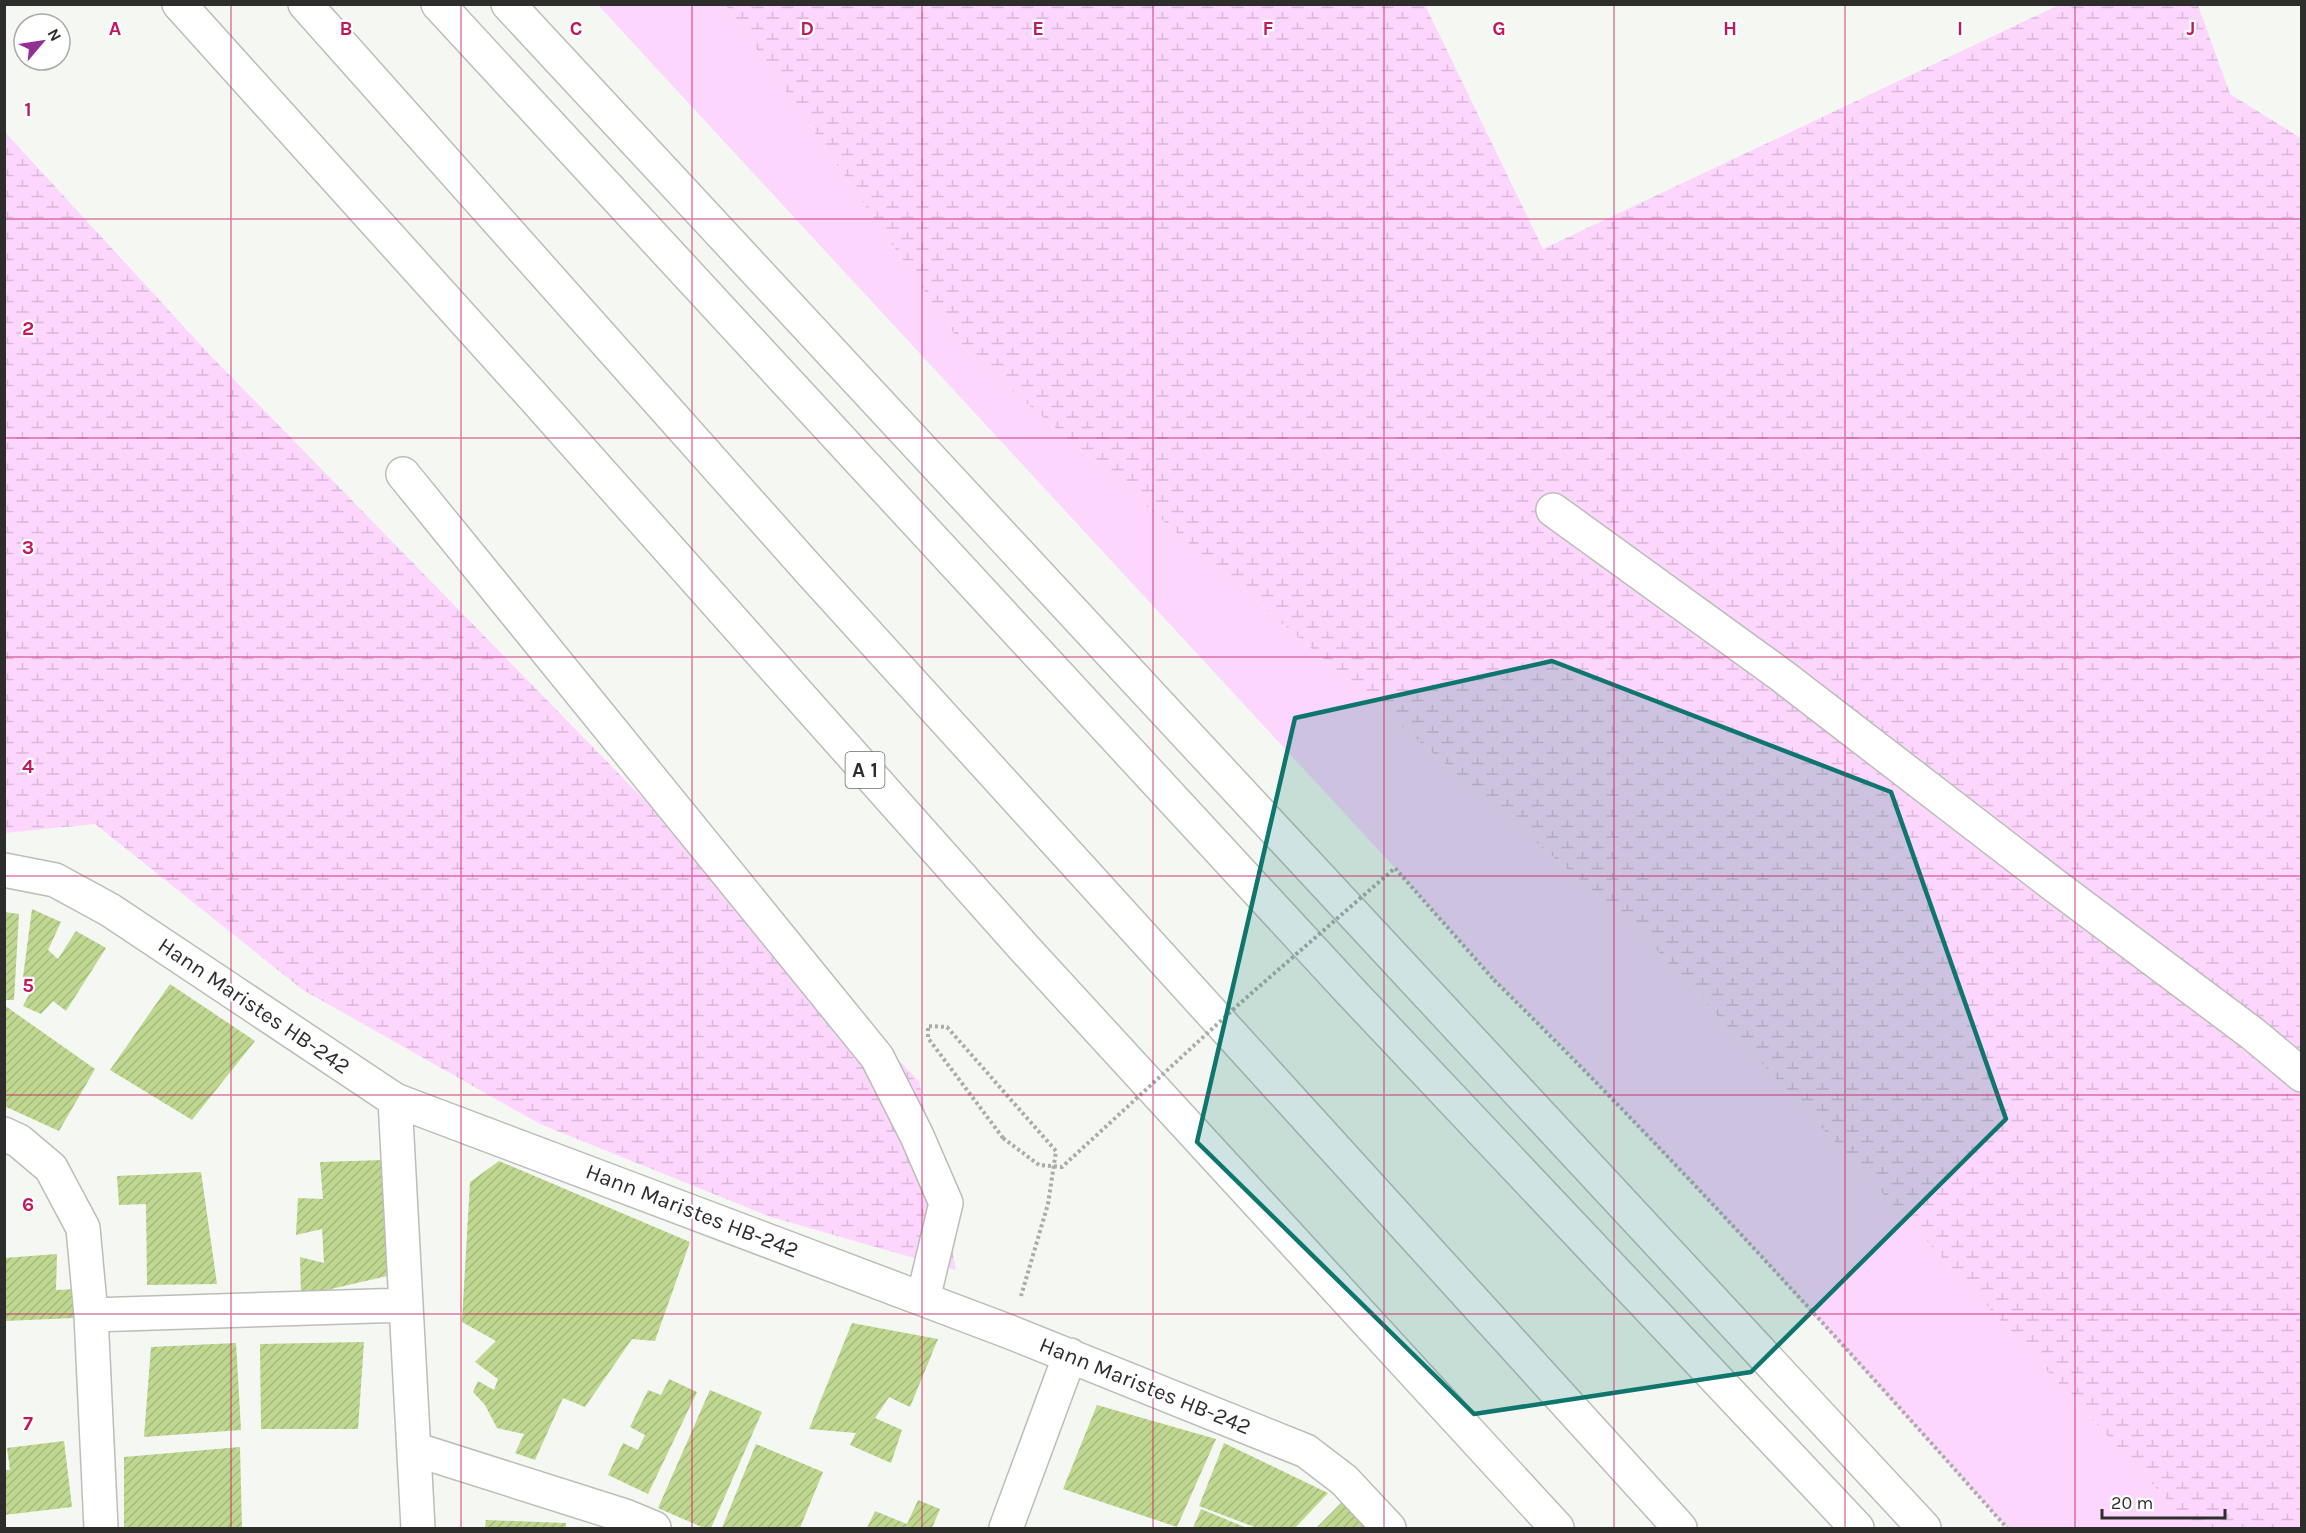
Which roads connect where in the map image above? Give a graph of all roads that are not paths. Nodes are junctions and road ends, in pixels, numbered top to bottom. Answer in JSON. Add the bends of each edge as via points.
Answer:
{"nodes":[{"id":1,"x":179,"y":4,"type":"edge"},
{"id":2,"x":305,"y":4,"type":"edge"},
{"id":3,"x":438,"y":4,"type":"edge"},
{"id":4,"x":508,"y":4,"type":"edge"},
{"id":5,"x":403,"y":474,"type":"dead end"},
{"id":6,"x":1553,"y":510,"type":"dead end"},
{"id":7,"x":4,"y":870,"type":"edge"},
{"id":8,"x":2301,"y":1075,"type":"edge"},
{"id":9,"x":395,"y":1100,"type":"junction"},
{"id":10,"x":4,"y":1134,"type":"edge"},
{"id":11,"x":923,"y":1299,"type":"junction"},
{"id":12,"x":406,"y":1305,"type":"junction"},
{"id":13,"x":91,"y":1315,"type":"junction"},
{"id":14,"x":1070,"y":1355,"type":"junction"},
{"id":15,"x":414,"y":1449,"type":"junction"},
{"id":16,"x":101,"y":1528,"type":"edge"},
{"id":17,"x":418,"y":1528,"type":"edge"},
{"id":18,"x":654,"y":1528,"type":"edge"},
{"id":19,"x":1006,"y":1528,"type":"edge"},
{"id":20,"x":1389,"y":1528,"type":"edge"},
{"id":21,"x":1557,"y":1528,"type":"edge"},
{"id":22,"x":1680,"y":1528,"type":"edge"},
{"id":23,"x":1857,"y":1528,"type":"edge"},
{"id":24,"x":1924,"y":1528,"type":"edge"}],
"edges":[{"from":1,"to":21,"type":"main road","number":"A 1","via":[[1024,949]]},
{"from":2,"to":22,"type":"main road","via":[[811,572]]},
{"from":3,"to":23,"type":"main road","via":[[1351,992]]},
{"from":4,"to":24,"type":"main road"},
{"from":5,"to":11,"type":"main road","via":[[877,1057],[946,1203]]},
{"from":6,"to":8,"type":"main road","via":[[1781,675],[2253,1034]]},
{"from":7,"to":9,"type":"main road","name":"Hann Maristes HB-242","via":[[55,880],[110,910]]},
{"from":9,"to":11,"type":"main road","name":"Hann Maristes HB-242"},
{"from":9,"to":12,"type":"main road"},
{"from":10,"to":13,"type":"main road","via":[[19,1141],[51,1168],[83,1228]]},
{"from":11,"to":14,"type":"main road","name":"Hann Maristes HB-242"},
{"from":12,"to":13,"type":"main road"},
{"from":12,"to":15,"type":"main road"},
{"from":13,"to":16,"type":"main road"},
{"from":14,"to":19,"type":"main road"},
{"from":14,"to":20,"type":"main road","name":"Hann Maristes HB-242","via":[[1306,1451],[1344,1480]]},
{"from":15,"to":17,"type":"main road"},
{"from":15,"to":18,"type":"main road"}]}
